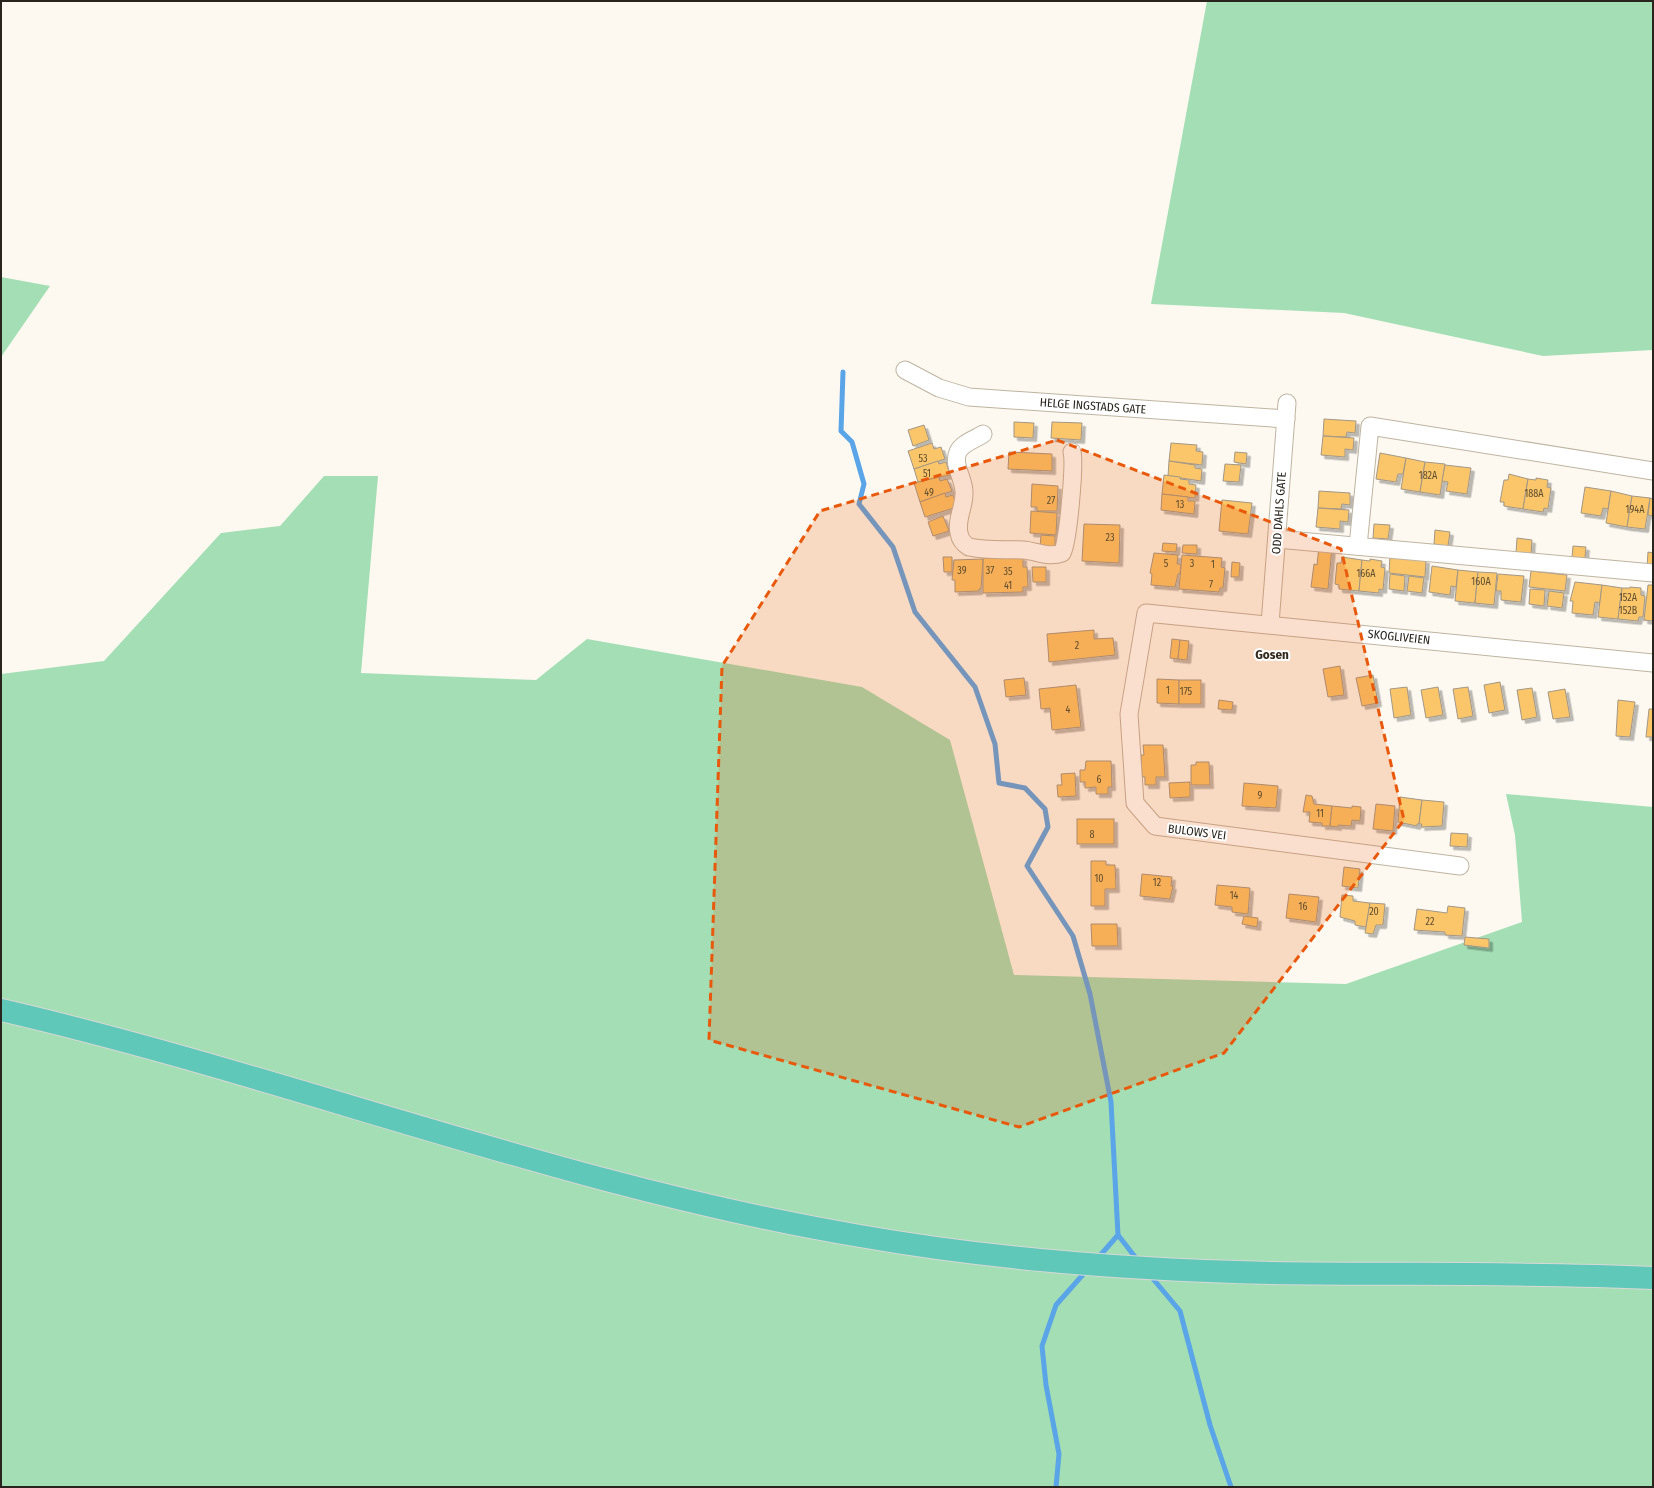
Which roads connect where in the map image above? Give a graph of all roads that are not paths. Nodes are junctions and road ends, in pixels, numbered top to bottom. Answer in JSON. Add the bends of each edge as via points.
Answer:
{"nodes":[{"id":1,"x":905,"y":370,"type":"dead end"},
{"id":2,"x":1286,"y":411,"type":"joint"},
{"id":3,"x":983,"y":434,"type":"dead end"},
{"id":4,"x":1072,"y":452,"type":"dead end"},
{"id":5,"x":1653,"y":471,"type":"edge"},
{"id":6,"x":1277,"y":539,"type":"junction"},
{"id":7,"x":1358,"y":546,"type":"junction"},
{"id":8,"x":1653,"y":574,"type":"edge"},
{"id":9,"x":1146,"y":613,"type":"joint"},
{"id":10,"x":1270,"y":624,"type":"junction"},
{"id":11,"x":1653,"y":663,"type":"edge"},
{"id":12,"x":1460,"y":866,"type":"dead end"},
{"id":13,"x":1,"y":1010,"type":"edge"},
{"id":14,"x":1,"y":1024,"type":"edge"},
{"id":15,"x":1653,"y":1278,"type":"edge"},
{"id":16,"x":1653,"y":1291,"type":"edge"}],
"edges":[{"from":1,"to":2,"type":"street","name":"HELGE INGSTADS GATE","via":[[939,388],[969,397]]},
{"from":2,"to":6,"type":"street","name":"ODD DAHLS GATE"},
{"from":3,"to":4,"type":"street","via":[[959,450],[956,459],[964,492],[959,534],[964,544],[977,549],[1024,550],[1055,556],[1062,553],[1073,476]]},
{"from":5,"to":7,"type":"street","via":[[1370,426]]},
{"from":6,"to":7,"type":"street"},
{"from":6,"to":10,"type":"street","name":"ODD DAHLS GATE"},
{"from":7,"to":8,"type":"street"},
{"from":9,"to":10,"type":"street","name":"SKOGLIVEIEN"},
{"from":9,"to":12,"type":"street","name":"BULOWS VEI","via":[[1129,714],[1135,803],[1155,826]]},
{"from":10,"to":11,"type":"street","name":"SKOGLIVEIEN"},
{"from":13,"to":15,"type":"highway","via":[[202,1062],[536,1162],[646,1192],[760,1218],[864,1237],[976,1254],[1147,1268]]},
{"from":14,"to":16,"type":"highway","via":[[290,1100],[518,1170],[628,1200],[756,1230],[866,1250],[1036,1273],[1146,1281],[1317,1286],[1572,1287]]}]}
